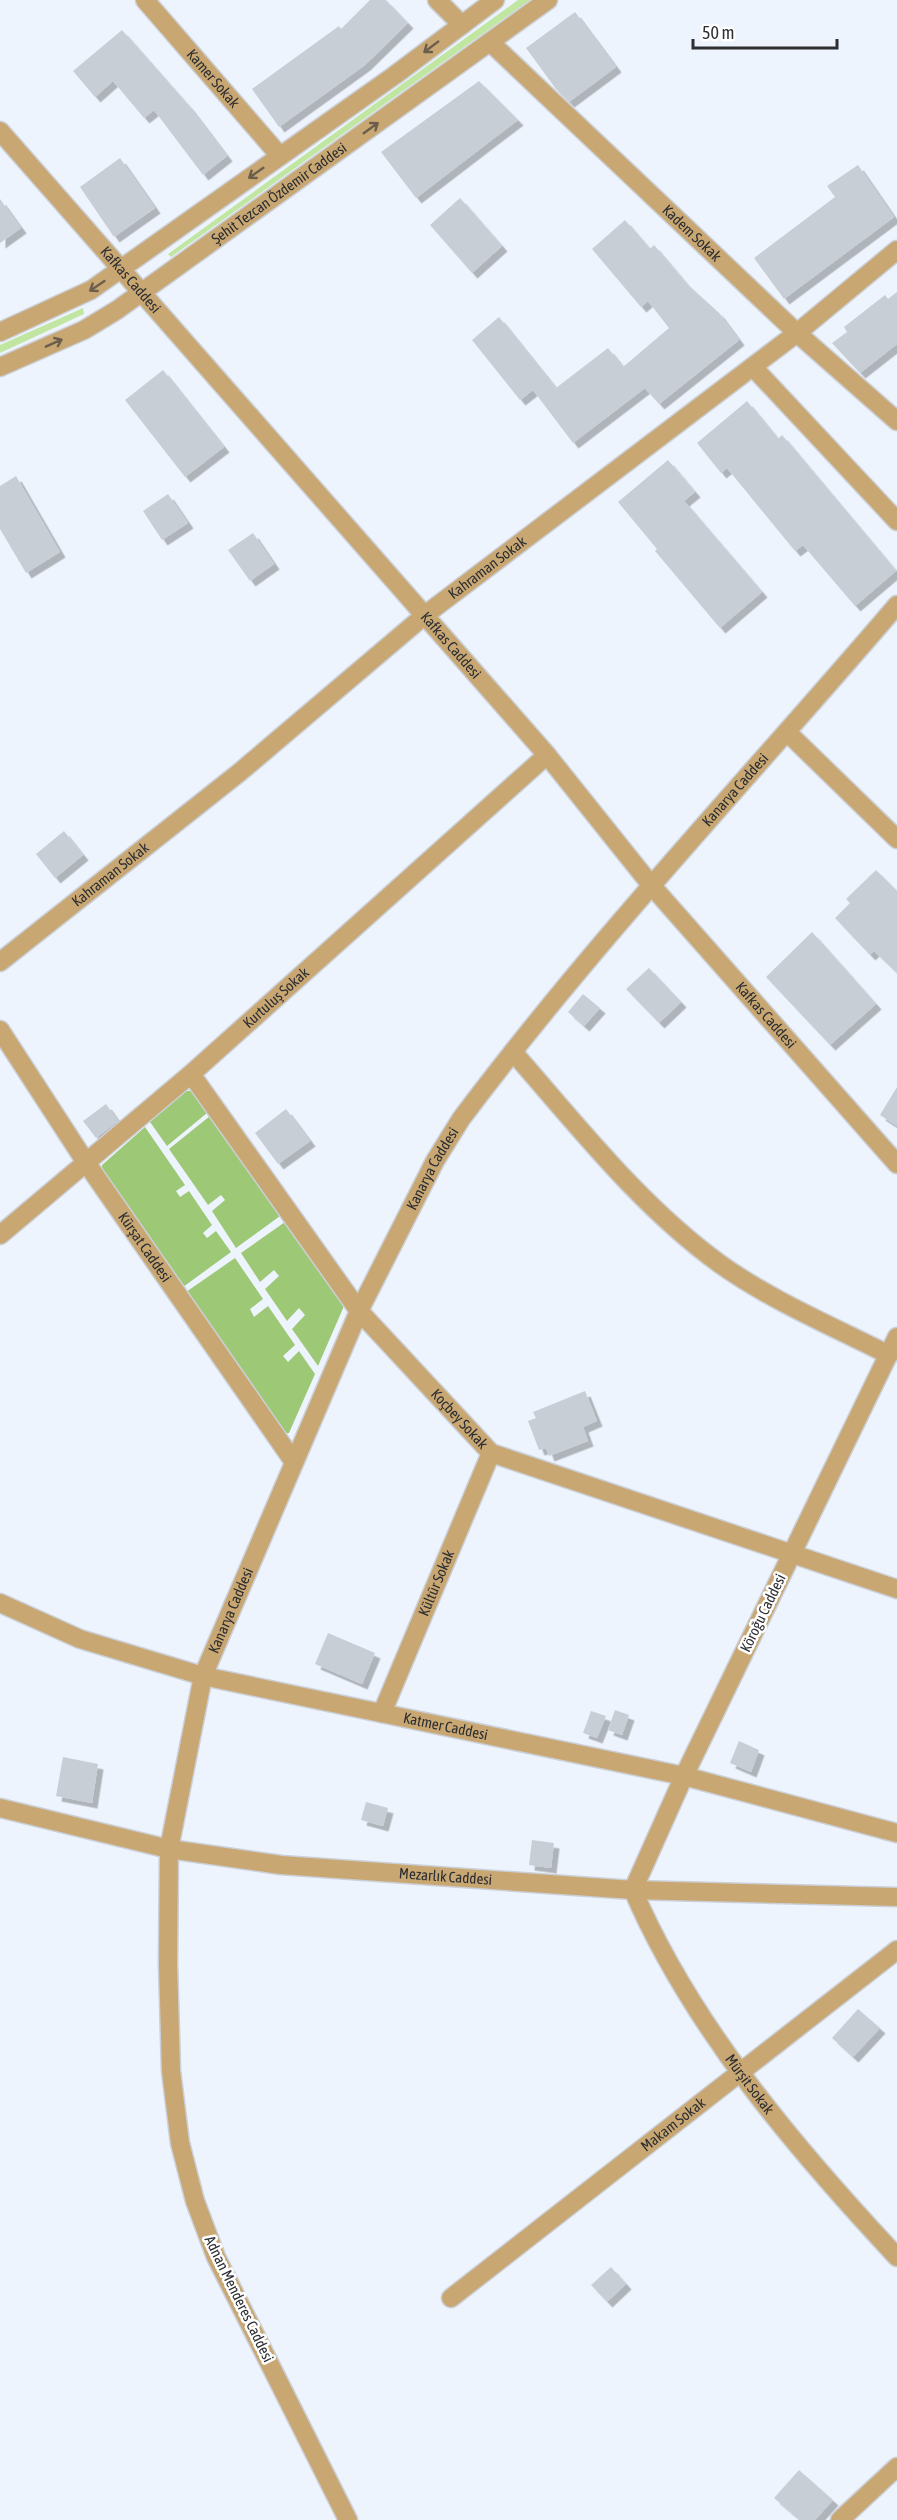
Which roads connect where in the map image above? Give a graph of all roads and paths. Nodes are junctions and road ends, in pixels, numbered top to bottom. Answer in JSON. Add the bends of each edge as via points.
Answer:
{"nodes":[{"id":1,"x":145,"y":0,"type":"edge"},
{"id":2,"x":436,"y":0,"type":"edge"},
{"id":3,"x":495,"y":0,"type":"edge"},
{"id":4,"x":548,"y":0,"type":"edge"},
{"id":5,"x":462,"y":25,"type":"junction"},
{"id":6,"x":490,"y":42,"type":"junction"},
{"id":7,"x":0,"y":131,"type":"edge"},
{"id":8,"x":280,"y":156,"type":"junction"},
{"id":9,"x":897,"y":250,"type":"edge"},
{"id":10,"x":121,"y":269,"type":"junction"},
{"id":11,"x":142,"y":292,"type":"junction"},
{"id":12,"x":0,"y":332,"type":"edge"},
{"id":13,"x":797,"y":333,"type":"junction"},
{"id":14,"x":0,"y":367,"type":"edge"},
{"id":15,"x":753,"y":367,"type":"junction"},
{"id":16,"x":897,"y":421,"type":"edge"},
{"id":17,"x":897,"y":521,"type":"edge"},
{"id":18,"x":897,"y":605,"type":"edge"},
{"id":19,"x":425,"y":615,"type":"junction"},
{"id":20,"x":788,"y":733,"type":"junction"},
{"id":21,"x":547,"y":755,"type":"junction"},
{"id":22,"x":897,"y":839,"type":"edge"},
{"id":23,"x":651,"y":885,"type":"junction"},
{"id":24,"x":0,"y":962,"type":"edge"},
{"id":25,"x":0,"y":1030,"type":"edge"},
{"id":26,"x":513,"y":1052,"type":"junction"},
{"id":27,"x":191,"y":1074,"type":"junction"},
{"id":28,"x":86,"y":1161,"type":"junction"},
{"id":29,"x":897,"y":1164,"type":"edge"},
{"id":30,"x":0,"y":1235,"type":"edge"},
{"id":31,"x":359,"y":1311,"type":"junction"},
{"id":32,"x":897,"y":1337,"type":"edge"},
{"id":33,"x":889,"y":1355,"type":"junction"},
{"id":34,"x":491,"y":1453,"type":"junction"},
{"id":35,"x":294,"y":1462,"type":"junction"},
{"id":36,"x":792,"y":1554,"type":"junction"},
{"id":37,"x":897,"y":1589,"type":"edge"},
{"id":38,"x":0,"y":1603,"type":"edge"},
{"id":39,"x":203,"y":1676,"type":"junction"},
{"id":40,"x":382,"y":1713,"type":"junction"},
{"id":41,"x":684,"y":1776,"type":"junction"},
{"id":42,"x":0,"y":1808,"type":"edge"},
{"id":43,"x":897,"y":1833,"type":"edge"},
{"id":44,"x":169,"y":1849,"type":"junction"},
{"id":45,"x":633,"y":1890,"type":"junction"},
{"id":46,"x":897,"y":1897,"type":"edge"},
{"id":47,"x":897,"y":1950,"type":"edge"},
{"id":48,"x":742,"y":2071,"type":"junction"},
{"id":49,"x":897,"y":2257,"type":"edge"},
{"id":50,"x":451,"y":2298,"type":"dead end"},
{"id":51,"x":897,"y":2467,"type":"edge"},
{"id":52,"x":348,"y":2520,"type":"edge"},
{"id":53,"x":840,"y":2520,"type":"edge"}],
"edges":[{"from":1,"to":8,"type":"street","name":"Kamer Sokak"},
{"from":2,"to":5,"type":"street"},
{"from":3,"to":5,"type":"street","name":"Şehit Tezcan Özdemir Caddesi"},
{"from":4,"to":6,"type":"street","name":"Şehit Tezcan Özdemir Caddesi"},
{"from":5,"to":8,"type":"street","name":"Şehit Tezcan Özdemir Caddesi","one_way":true},
{"from":11,"to":6,"type":"street","name":"Şehit Tezcan Özdemir Caddesi","one_way":true},
{"from":6,"to":13,"type":"street","name":"Kadem Sokak"},
{"from":7,"to":10,"type":"street","name":"Kafkas Caddesi"},
{"from":8,"to":10,"type":"street","name":"Şehit Tezcan Özdemir Caddesi","one_way":true},
{"from":9,"to":13,"type":"street","name":"Kahraman Sokak"},
{"from":10,"to":11,"type":"street","name":"Kafkas Caddesi"},
{"from":10,"to":12,"type":"street","name":"Şehit Tezcan Özdemir Caddesi","one_way":true,"via":[[66,304]]},
{"from":14,"to":11,"type":"street","name":"Şehit Tezcan Özdemir Caddesi","one_way":true,"via":[[84,330]]},
{"from":11,"to":19,"type":"street","name":"Kafkas Caddesi"},
{"from":13,"to":15,"type":"street","name":"Kahraman Sokak"},
{"from":13,"to":16,"type":"street","name":"Kadem Sokak"},
{"from":15,"to":17,"type":"street"},
{"from":15,"to":19,"type":"street","name":"Kahraman Sokak"},
{"from":18,"to":20,"type":"street","name":"Kanarya Caddesi"},
{"from":19,"to":21,"type":"street","name":"Kafkas Caddesi"},
{"from":19,"to":24,"type":"street","name":"Kahraman Sokak","via":[[240,772]]},
{"from":20,"to":22,"type":"street"},
{"from":20,"to":23,"type":"street","name":"Kanarya Caddesi"},
{"from":21,"to":23,"type":"street","name":"Kafkas Caddesi"},
{"from":21,"to":27,"type":"street","name":"Kurtuluş Sokak"},
{"from":23,"to":26,"type":"street","name":"Kanarya Caddesi"},
{"from":23,"to":29,"type":"street","name":"Kafkas Caddesi"},
{"from":25,"to":28,"type":"street","name":"Kürşat Caddesi"},
{"from":26,"to":31,"type":"street","name":"Kanarya Caddesi","via":[[461,1119],[435,1161]]},
{"from":26,"to":33,"type":"street","via":[[644,1201],[719,1263],[758,1289]]},
{"from":27,"to":28,"type":"street","name":"Kurtuluş Sokak"},
{"from":27,"to":31,"type":"street","name":"Koçbey Sokak"},
{"from":28,"to":30,"type":"street","name":"Kurtuluş Sokak"},
{"from":28,"to":35,"type":"street","name":"Kürşat Caddesi"},
{"from":31,"to":34,"type":"street","name":"Koçbey Sokak"},
{"from":31,"to":35,"type":"street","name":"Kanarya Caddesi"},
{"from":32,"to":33,"type":"street","name":"Köroğu Caddesi"},
{"from":33,"to":36,"type":"street","name":"Köroğu Caddesi"},
{"from":34,"to":36,"type":"street","name":"Koçbey Sokak"},
{"from":34,"to":40,"type":"street","name":"Kültür Sokak"},
{"from":35,"to":39,"type":"street","name":"Kanarya Caddesi"},
{"from":36,"to":37,"type":"street","name":"Koçbey Sokak"},
{"from":36,"to":41,"type":"street","name":"Köroğu Caddesi"},
{"from":38,"to":39,"type":"street","name":"Katmer Caddesi","via":[[80,1639]]},
{"from":39,"to":40,"type":"street","name":"Katmer Caddesi"},
{"from":39,"to":44,"type":"street","name":"Kanarya Caddesi"},
{"from":40,"to":41,"type":"street","name":"Katmer Caddesi"},
{"from":41,"to":43,"type":"street","name":"Katmer Caddesi"},
{"from":41,"to":45,"type":"street","name":"Köroğu Caddesi"},
{"from":42,"to":44,"type":"street","name":"Mezarlık Caddesi"},
{"from":44,"to":45,"type":"street","name":"Mezarlık Caddesi","via":[[281,1865]]},
{"from":44,"to":52,"type":"street","name":"Adnan Menderes Caddesi","via":[[171,2071],[180,2143],[195,2201],[216,2257]]},
{"from":45,"to":46,"type":"street","name":"Mezarlık Caddesi"},
{"from":45,"to":48,"type":"street","name":"Mürşit Sokak","via":[[654,1940]]},
{"from":47,"to":48,"type":"street","name":"Makam Sokak"},
{"from":48,"to":49,"type":"street","name":"Mürşit Sokak","via":[[798,2148]]},
{"from":48,"to":50,"type":"street","name":"Makam Sokak"},
{"from":51,"to":53,"type":"street"}]}
